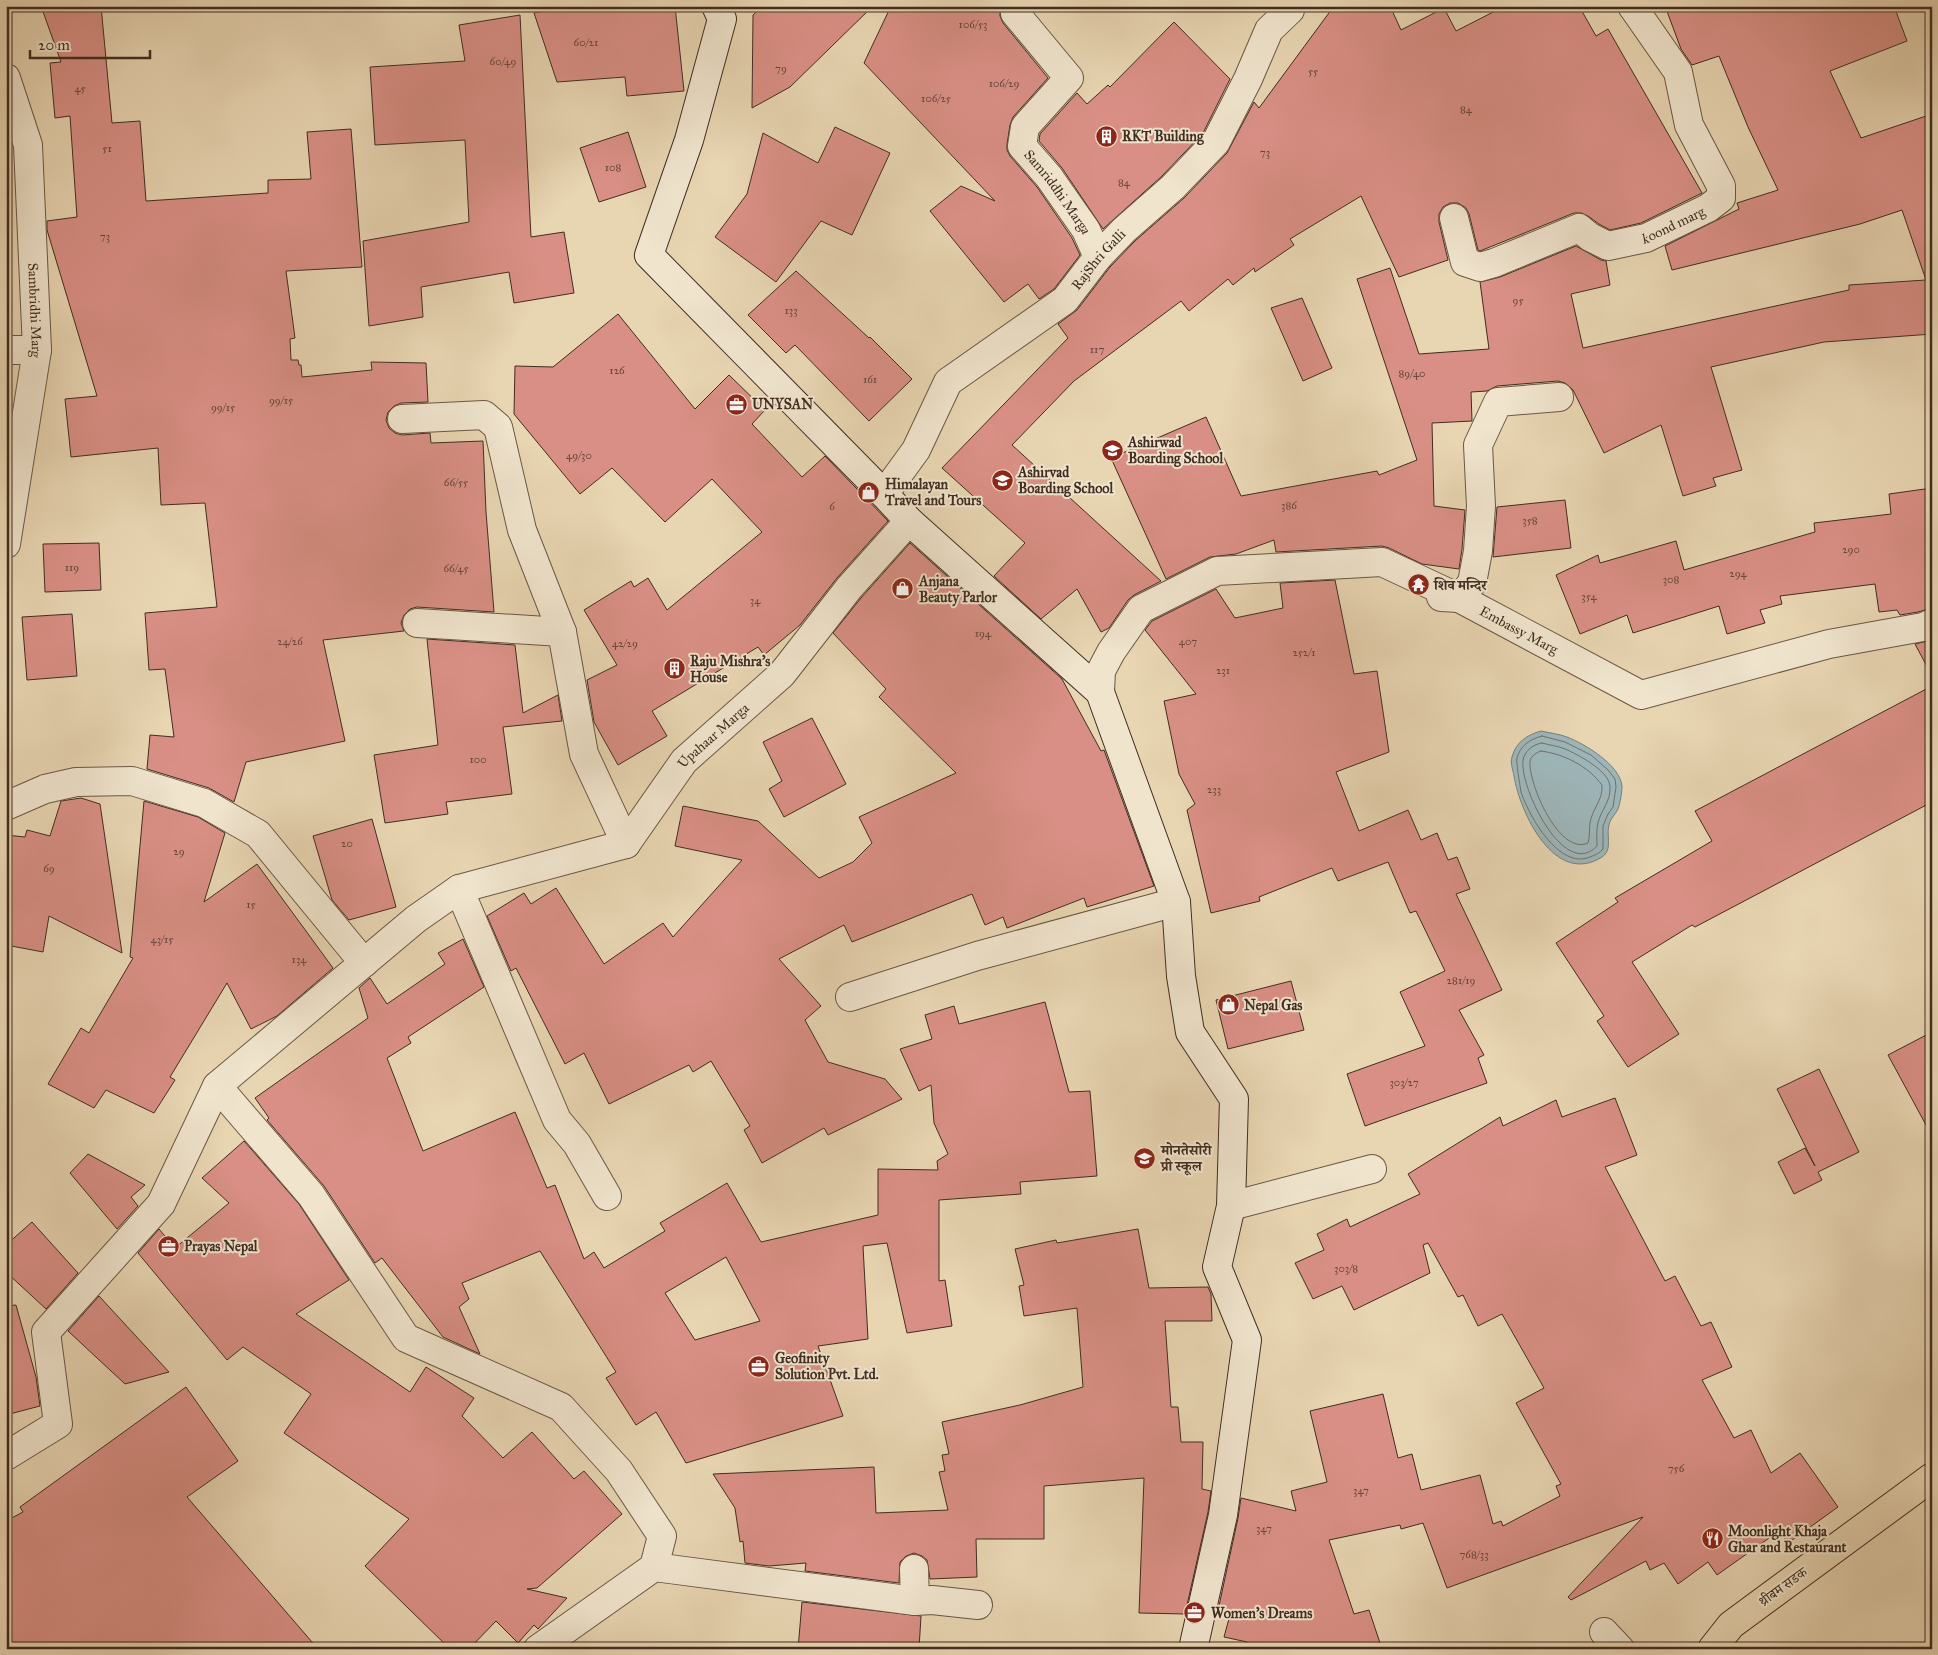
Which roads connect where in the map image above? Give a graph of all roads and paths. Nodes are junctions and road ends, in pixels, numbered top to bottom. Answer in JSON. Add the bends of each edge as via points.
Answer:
{"nodes":[{"id":1,"x":1291,"y":6,"type":"edge"},
{"id":2,"x":1632,"y":6,"type":"edge"},
{"id":3,"x":723,"y":11,"type":"edge"},
{"id":4,"x":1016,"y":13,"type":"dead end"},
{"id":5,"x":6,"y":78,"type":"edge"},
{"id":6,"x":1454,"y":218,"type":"dead end"},
{"id":7,"x":1098,"y":257,"type":"junction"},
{"id":8,"x":6,"y":350,"type":"edge"},
{"id":9,"x":37,"y":350,"type":"junction"},
{"id":10,"x":1559,"y":397,"type":"dead end"},
{"id":11,"x":402,"y":420,"type":"dead end"},
{"id":12,"x":884,"y":494,"type":"junction"},
{"id":13,"x":909,"y":521,"type":"junction"},
{"id":14,"x":6,"y":544,"type":"edge"},
{"id":15,"x":1447,"y":597,"type":"junction"},
{"id":16,"x":417,"y":623,"type":"dead end"},
{"id":17,"x":1932,"y":623,"type":"edge"},
{"id":18,"x":562,"y":632,"type":"junction"},
{"id":19,"x":1100,"y":692,"type":"junction"},
{"id":20,"x":6,"y":806,"type":"edge"},
{"id":21,"x":626,"y":844,"type":"junction"},
{"id":22,"x":459,"y":890,"type":"junction"},
{"id":23,"x":1176,"y":902,"type":"junction"},
{"id":24,"x":364,"y":963,"type":"junction"},
{"id":25,"x":850,"y":996,"type":"dead end"},
{"id":26,"x":217,"y":1086,"type":"junction"},
{"id":27,"x":1372,"y":1168,"type":"dead end"},
{"id":28,"x":607,"y":1196,"type":"dead end"},
{"id":29,"x":1231,"y":1206,"type":"junction"},
{"id":30,"x":6,"y":1456,"type":"edge"},
{"id":31,"x":1932,"y":1477,"type":"edge"},
{"id":32,"x":654,"y":1567,"type":"junction"},
{"id":33,"x":914,"y":1569,"type":"dead end"},
{"id":34,"x":915,"y":1601,"type":"junction"},
{"id":35,"x":978,"y":1605,"type":"dead end"},
{"id":36,"x":538,"y":1649,"type":"edge"},
{"id":37,"x":1193,"y":1649,"type":"edge"},
{"id":38,"x":1712,"y":1649,"type":"edge"}],
"edges":[{"from":1,"to":7,"type":"street","name":"RajShri Galli","via":[[1268,30],[1216,142],[1174,187]]},
{"from":2,"to":6,"type":"street","name":"koond marg","via":[[1678,72],[1689,125],[1721,186],[1721,198],[1708,208],[1646,238],[1608,246],[1579,228],[1480,267],[1465,262]]},
{"from":3,"to":12,"type":"street","via":[[689,140],[650,255]]},
{"from":4,"to":7,"type":"street","name":"Samriddhi Marga","via":[[1069,78],[1025,127],[1022,146],[1050,177],[1086,230]]},
{"from":5,"to":9,"type":"street","name":"Sambridhi Marg","via":[[28,145]]},
{"from":7,"to":12,"type":"street","name":"RajShri Galli","via":[[1065,300],[948,382],[916,450]]},
{"from":8,"to":9,"type":"street"},
{"from":9,"to":14,"type":"street","name":"Sambridhi Marg"},
{"from":10,"to":15,"type":"street","via":[[1498,402],[1478,445],[1481,506],[1472,583]]},
{"from":11,"to":18,"type":"street","via":[[484,415],[498,427],[522,530]]},
{"from":12,"to":13,"type":"street"},
{"from":13,"to":19,"type":"street"},
{"from":13,"to":21,"type":"street","name":"Upahaar Marga","via":[[849,588],[782,674],[684,761]]},
{"from":15,"to":17,"type":"street","name":"Embassy Marg","via":[[1641,695],[1829,644]]},
{"from":15,"to":19,"type":"street","name":"Embassy Marg","via":[[1382,562],[1217,571],[1141,609],[1101,671]]},
{"from":16,"to":18,"type":"street"},
{"from":18,"to":21,"type":"street","via":[[584,754]]},
{"from":19,"to":23,"type":"street"},
{"from":20,"to":24,"type":"street","via":[[76,782],[132,781],[204,803],[258,834]]},
{"from":21,"to":22,"type":"street"},
{"from":22,"to":24,"type":"street","via":[[416,919]]},
{"from":22,"to":28,"type":"street","via":[[557,1120],[577,1144]]},
{"from":23,"to":25,"type":"street","via":[[977,956]]},
{"from":23,"to":29,"type":"street","via":[[1181,976],[1190,1032],[1234,1099]]},
{"from":24,"to":26,"type":"street"},
{"from":26,"to":30,"type":"street","via":[[161,1204],[46,1332],[58,1424]]},
{"from":26,"to":32,"type":"street","via":[[311,1195],[406,1338],[560,1407],[619,1471],[662,1536]]},
{"from":27,"to":29,"type":"street"},
{"from":29,"to":37,"type":"street","via":[[1217,1267],[1247,1340],[1223,1515]]},
{"from":31,"to":38,"type":"main road","name":"थ्रीबम सडक","via":[[1731,1625]]},
{"from":32,"to":34,"type":"street"},
{"from":32,"to":36,"type":"street"},
{"from":33,"to":34,"type":"street"},
{"from":34,"to":35,"type":"street"}]}
